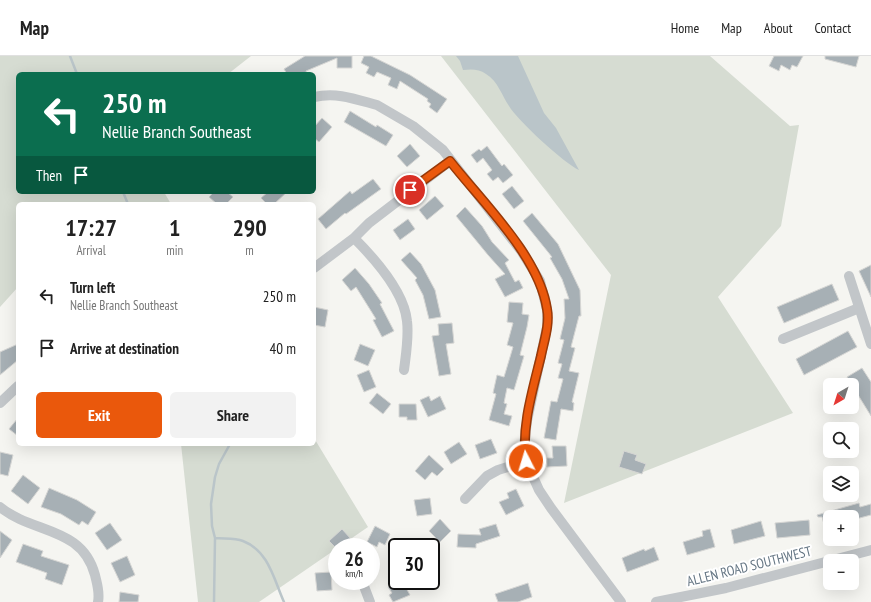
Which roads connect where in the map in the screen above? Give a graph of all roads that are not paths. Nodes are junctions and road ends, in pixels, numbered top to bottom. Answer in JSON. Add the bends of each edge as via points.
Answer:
{"nodes":[{"id":1,"x":316,"y":97,"type":"edge"},
{"id":2,"x":450,"y":161,"type":"junction"},
{"id":3,"x":354,"y":238,"type":"junction"},
{"id":4,"x":316,"y":266,"type":"edge"},
{"id":5,"x":849,"y":276,"type":"dead end"},
{"id":6,"x":859,"y":308,"type":"junction"},
{"id":7,"x":783,"y":339,"type":"dead end"},
{"id":8,"x":871,"y":344,"type":"edge"},
{"id":9,"x":404,"y":370,"type":"dead end"},
{"id":10,"x":16,"y":388,"type":"edge"},
{"id":11,"x":0,"y":403,"type":"edge"},
{"id":12,"x":526,"y":461,"type":"junction"},
{"id":13,"x":464,"y":499,"type":"dead end"},
{"id":14,"x":0,"y":507,"type":"edge"},
{"id":15,"x":871,"y":550,"type":"edge"},
{"id":16,"x":365,"y":590,"type":"edge"},
{"id":17,"x":98,"y":602,"type":"edge"},
{"id":18,"x":370,"y":602,"type":"edge"},
{"id":19,"x":620,"y":602,"type":"edge"},
{"id":20,"x":656,"y":602,"type":"edge"}],
"edges":[{"from":1,"to":2,"type":"street","via":[[344,96],[377,105],[430,138]]},
{"from":2,"to":3,"type":"street","via":[[368,223]]},
{"from":2,"to":12,"type":"street","via":[[522,252],[540,281],[545,298],[547,327],[527,421],[524,447]]},
{"from":3,"to":4,"type":"street"},
{"from":3,"to":9,"type":"street","via":[[386,274],[404,307],[408,320],[408,343]]},
{"from":5,"to":6,"type":"street"},
{"from":6,"to":7,"type":"street"},
{"from":6,"to":8,"type":"street"},
{"from":10,"to":11,"type":"street"},
{"from":12,"to":13,"type":"street","via":[[487,476]]},
{"from":12,"to":19,"type":"street","via":[[539,490]]},
{"from":14,"to":17,"type":"street","via":[[9,515],[78,544],[93,567],[100,593]]},
{"from":15,"to":20,"type":"street","name":"ALLEN ROAD SOUTHWEST","via":[[726,588]]},
{"from":16,"to":18,"type":"street"}]}
